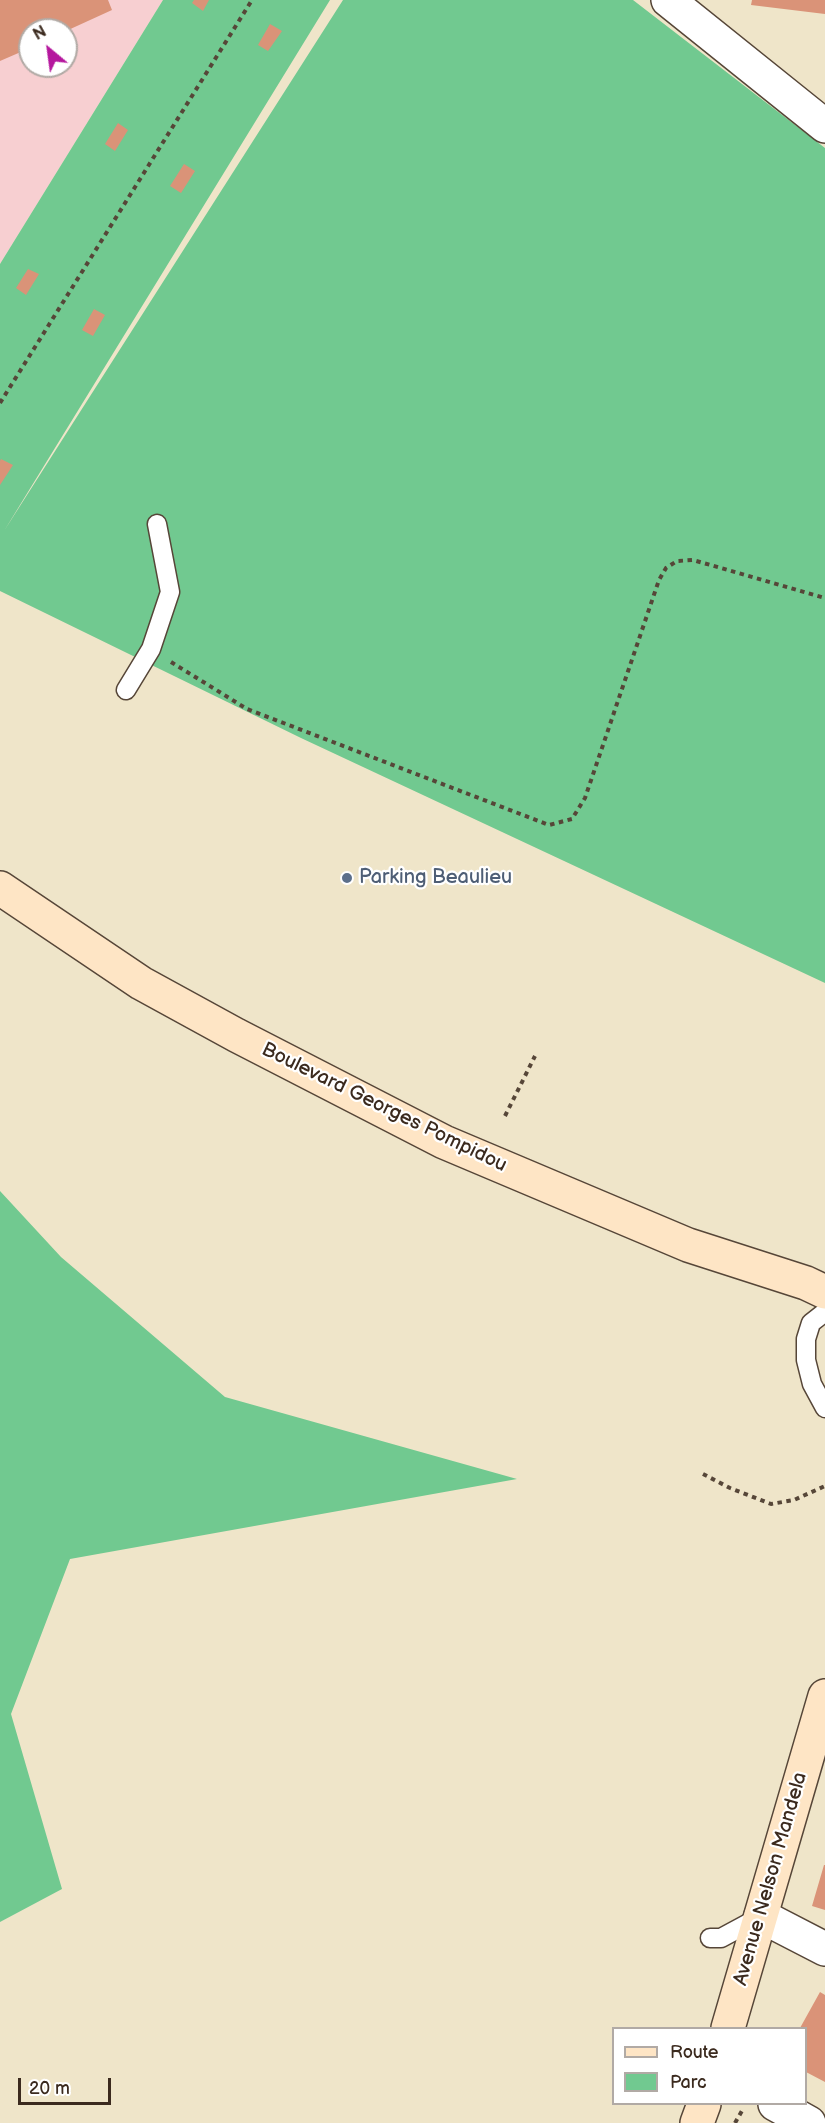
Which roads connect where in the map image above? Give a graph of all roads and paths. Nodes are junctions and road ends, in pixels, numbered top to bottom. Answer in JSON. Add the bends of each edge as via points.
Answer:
{"nodes":[{"id":1,"x":252,"y":0,"type":"edge"},
{"id":2,"x":668,"y":0,"type":"edge"},
{"id":3,"x":825,"y":126,"type":"edge"},
{"id":4,"x":0,"y":403,"type":"edge"},
{"id":5,"x":157,"y":524,"type":"dead end"},
{"id":6,"x":825,"y":598,"type":"edge"},
{"id":7,"x":151,"y":649,"type":"junction"},
{"id":8,"x":126,"y":690,"type":"dead end"},
{"id":9,"x":0,"y":888,"type":"edge"},
{"id":10,"x":535,"y":1056,"type":"dead end"},
{"id":11,"x":505,"y":1116,"type":"dead end"},
{"id":12,"x":825,"y":1292,"type":"edge"},
{"id":13,"x":825,"y":1312,"type":"edge"},
{"id":14,"x":825,"y":1408,"type":"edge"},
{"id":15,"x":703,"y":1474,"type":"dead end"},
{"id":16,"x":825,"y":1486,"type":"edge"},
{"id":17,"x":825,"y":1696,"type":"edge"},
{"id":18,"x":762,"y":1916,"type":"junction"},
{"id":19,"x":710,"y":1938,"type":"dead end"},
{"id":20,"x":825,"y":1949,"type":"edge"},
{"id":21,"x":728,"y":2027,"type":"edge"},
{"id":22,"x":703,"y":2105,"type":"edge"},
{"id":23,"x":778,"y":2110,"type":"edge"},
{"id":24,"x":697,"y":2123,"type":"edge"},
{"id":25,"x":735,"y":2123,"type":"edge"}],
"edges":[{"from":1,"to":4,"type":"path"},
{"from":2,"to":3,"type":"street"},
{"from":5,"to":7,"type":"lane","via":[[170,592]]},
{"from":6,"to":7,"type":"path","via":[[693,560],[677,561],[666,568],[585,798],[572,819],[549,825],[247,709]]},
{"from":7,"to":8,"type":"lane"},
{"from":9,"to":12,"type":"street","name":"Boulevard Georges Pompidou","via":[[141,982],[444,1142],[688,1245]]},
{"from":10,"to":11,"type":"path"},
{"from":13,"to":14,"type":"lane","via":[[811,1323],[806,1339],[812,1384]]},
{"from":15,"to":16,"type":"path","via":[[771,1504],[794,1500]]},
{"from":17,"to":18,"type":"street","name":"Avenue Nelson Mandela"},
{"from":18,"to":19,"type":"lane","via":[[721,1938]]},
{"from":18,"to":20,"type":"street"},
{"from":18,"to":21,"type":"street","name":"Avenue Nelson Mandela"},
{"from":22,"to":24,"type":"street"},
{"from":23,"to":25,"type":"path"}]}
